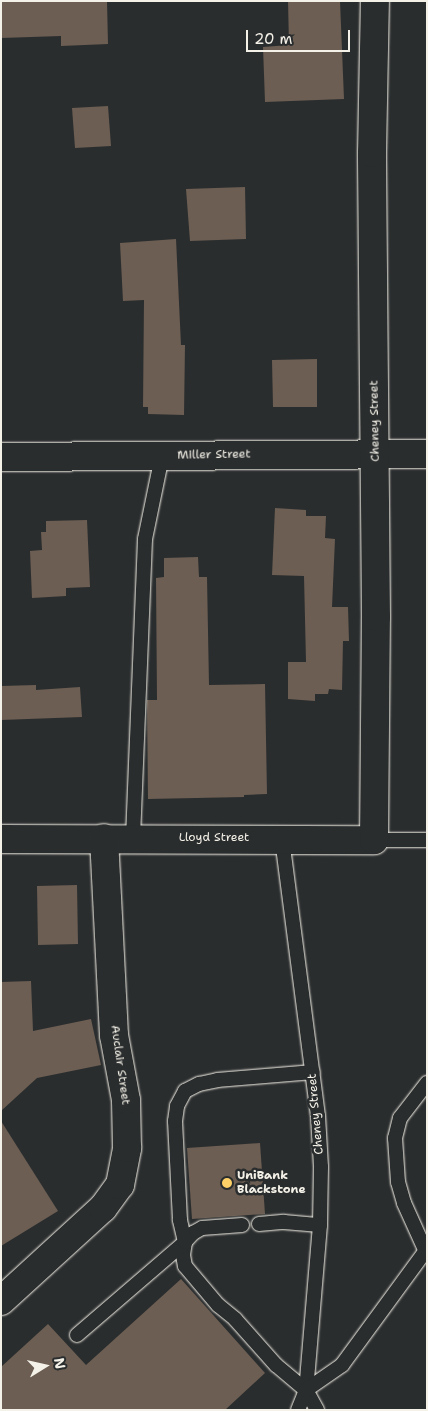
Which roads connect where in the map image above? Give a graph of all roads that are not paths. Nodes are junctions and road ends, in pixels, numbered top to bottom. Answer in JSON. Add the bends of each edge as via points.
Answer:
{"nodes":[{"id":1,"x":375,"y":1,"type":"edge"},
{"id":2,"x":375,"y":454,"type":"junction"},
{"id":3,"x":427,"y":454,"type":"edge"},
{"id":4,"x":162,"y":456,"type":"junction"},
{"id":5,"x":1,"y":457,"type":"edge"},
{"id":6,"x":104,"y":838,"type":"junction"},
{"id":7,"x":133,"y":838,"type":"junction"},
{"id":8,"x":1,"y":839,"type":"edge"},
{"id":9,"x":282,"y":839,"type":"junction"},
{"id":10,"x":374,"y":840,"type":"junction"},
{"id":11,"x":427,"y":840,"type":"edge"},
{"id":12,"x":313,"y":1072,"type":"junction"},
{"id":13,"x":427,"y":1083,"type":"edge"},
{"id":14,"x":260,"y":1224,"type":"dead end"},
{"id":15,"x":242,"y":1225,"type":"dead end"},
{"id":16,"x":320,"y":1225,"type":"junction"},
{"id":17,"x":184,"y":1242,"type":"junction"},
{"id":18,"x":426,"y":1253,"type":"edge"},
{"id":19,"x":1,"y":1301,"type":"edge"},
{"id":20,"x":77,"y":1335,"type":"dead end"},
{"id":21,"x":306,"y":1390,"type":"junction"},
{"id":22,"x":298,"y":1410,"type":"edge"},
{"id":23,"x":317,"y":1410,"type":"edge"}],
"edges":[{"from":1,"to":2,"type":"street","name":"Cheney Street","via":[[372,153]]},
{"from":2,"to":3,"type":"street","name":"Miller Street"},
{"from":2,"to":4,"type":"street","name":"Miller Street"},
{"from":2,"to":10,"type":"street","name":"Cheney Street"},
{"from":4,"to":5,"type":"street","name":"Miller Street"},
{"from":4,"to":7,"type":"lane","via":[[145,539]]},
{"from":6,"to":7,"type":"street","name":"Lloyd Street"},
{"from":6,"to":8,"type":"street","name":"Lloyd Street"},
{"from":6,"to":19,"type":"street","name":"Auclair Street","via":[[114,1035],[126,1100],[127,1148],[120,1184],[102,1208]]},
{"from":7,"to":9,"type":"street","name":"Lloyd Street"},
{"from":9,"to":10,"type":"street","name":"Lloyd Street"},
{"from":9,"to":12,"type":"lane","name":"Cheney Street"},
{"from":10,"to":11,"type":"lane","name":"Lloyd Street"},
{"from":12,"to":16,"type":"lane","name":"Cheney Street","via":[[321,1167]]},
{"from":12,"to":17,"type":"lane","via":[[218,1080],[185,1091],[177,1106],[175,1121]]},
{"from":13,"to":18,"type":"lane","via":[[400,1118],[395,1138],[400,1189]]},
{"from":14,"to":16,"type":"lane"},
{"from":15,"to":17,"type":"lane","via":[[202,1228]]},
{"from":16,"to":21,"type":"lane","name":"Cheney Street"},
{"from":17,"to":20,"type":"lane"},
{"from":17,"to":21,"type":"lane","via":[[185,1266],[276,1365]]},
{"from":18,"to":21,"type":"lane","via":[[342,1365]]},
{"from":21,"to":22,"type":"lane","name":"Cheney Street"},
{"from":21,"to":23,"type":"lane"}]}
